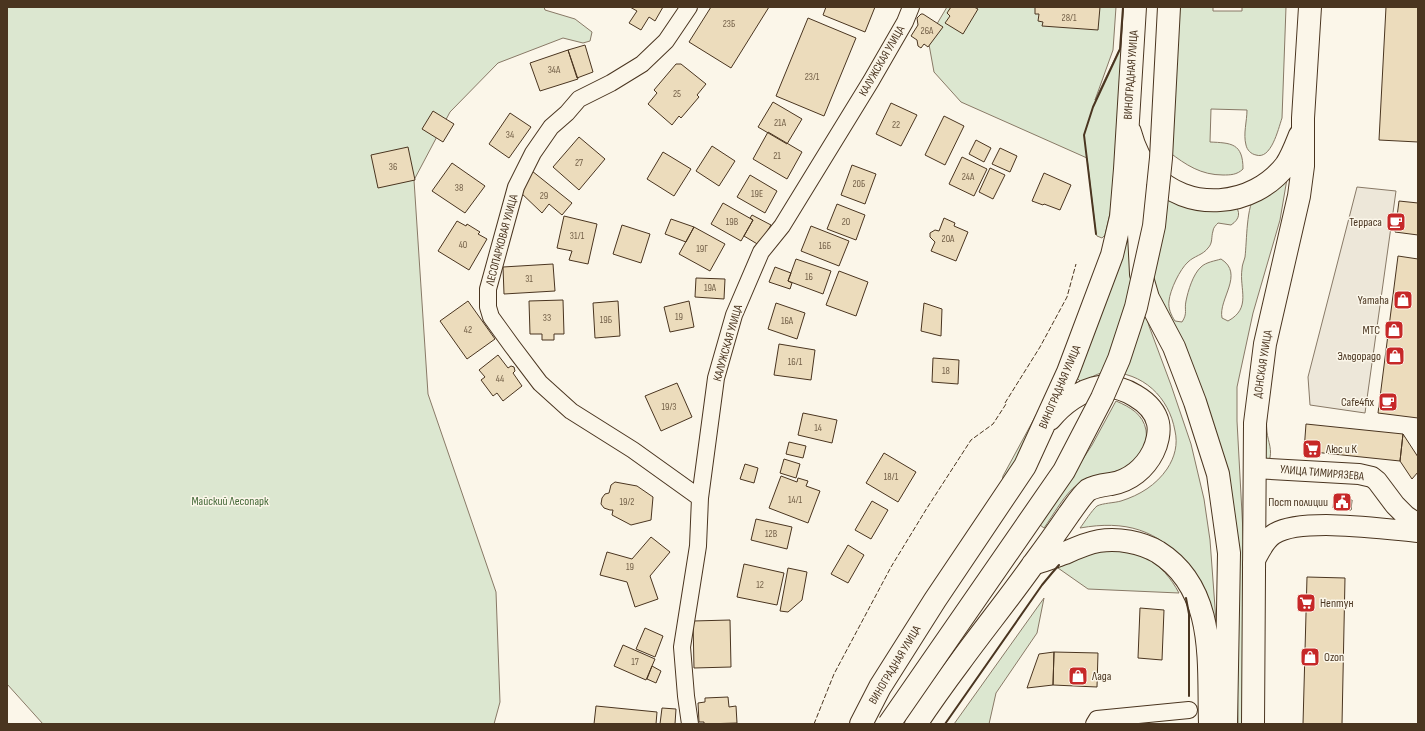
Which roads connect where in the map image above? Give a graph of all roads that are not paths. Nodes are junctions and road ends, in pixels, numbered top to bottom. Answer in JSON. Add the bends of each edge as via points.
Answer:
{"nodes":[{"id":1,"x":689,"y":7,"type":"edge"},
{"id":2,"x":911,"y":7,"type":"edge"},
{"id":3,"x":1135,"y":7,"type":"edge"},
{"id":4,"x":1169,"y":7,"type":"edge"},
{"id":5,"x":1310,"y":7,"type":"edge"},
{"id":6,"x":1128,"y":109,"type":"junction"},
{"id":7,"x":1303,"y":118,"type":"junction"},
{"id":8,"x":1043,"y":428,"type":"junction"},
{"id":9,"x":1254,"y":468,"type":"junction"},
{"id":10,"x":700,"y":498,"type":"junction"},
{"id":11,"x":1389,"y":499,"type":"junction"},
{"id":12,"x":1418,"y":524,"type":"edge"},
{"id":13,"x":1371,"y":527,"type":"junction"},
{"id":14,"x":1418,"y":532,"type":"edge"},
{"id":15,"x":1033,"y":564,"type":"junction"},
{"id":16,"x":1253,"y":564,"type":"junction"},
{"id":17,"x":1189,"y":710,"type":"dead end"},
{"id":18,"x":690,"y":724,"type":"edge"},
{"id":19,"x":861,"y":724,"type":"edge"},
{"id":20,"x":889,"y":724,"type":"edge"},
{"id":21,"x":916,"y":724,"type":"edge"},
{"id":22,"x":1094,"y":724,"type":"edge"},
{"id":23,"x":1210,"y":724,"type":"edge"},
{"id":24,"x":1226,"y":724,"type":"edge"},
{"id":25,"x":1253,"y":724,"type":"edge"}],
"edges":[{"from":1,"to":10,"type":"street","name":"ЛЕСОПАРКОВАЯ УЛИЦА","via":[[666,41],[642,64],[579,100],[550,127],[516,187],[488,289],[488,307],[492,317],[540,383],[571,411],[633,450]]},
{"from":2,"to":10,"type":"street","name":"КАЛУЖСКАЯ УЛИЦА","via":[[871,81],[782,226],[761,252],[734,315],[716,378]]},
{"from":3,"to":6,"type":"main road","name":"ВИНОГРАДНАЯ УЛИЦА"},
{"from":4,"to":20,"type":"main road","bridge":true,"via":[[1161,158],[1154,226],[1136,307],[1119,359],[1064,471]]},
{"from":5,"to":7,"type":"main road","name":"ДОНСКАЯ УЛИЦА"},
{"from":6,"to":7,"type":"main road","via":[[1129,128],[1134,144],[1141,160],[1151,173],[1179,193],[1195,199],[1212,201],[1246,196],[1275,178],[1294,150]]},
{"from":6,"to":8,"type":"main road","name":"ВИНОГРАДНАЯ УЛИЦА","via":[[1121,216],[1112,255],[1068,372]]},
{"from":6,"to":24,"type":"main road","via":[[1129,145],[1137,192],[1141,274],[1148,298],[1174,347],[1218,474],[1229,553]]},
{"from":7,"to":9,"type":"main road","name":"ДОНСКАЯ УЛИЦА","via":[[1303,166],[1300,189],[1265,344],[1255,423]]},
{"from":8,"to":15,"type":"main road","via":[[1059,409],[1074,398],[1102,387],[1121,389],[1138,398],[1152,410],[1158,422],[1154,450],[1142,468],[1123,481],[1088,490]]},
{"from":8,"to":19,"type":"main road","name":"ВИНОГРАДНАЯ УЛИЦА","via":[[1025,466],[935,600],[880,687]]},
{"from":9,"to":11,"type":"street","name":"УЛИЦА ТИМИРЯЗЕВА","via":[[1359,474],[1377,481]]},
{"from":9,"to":16,"type":"main road","name":"ДОНСКАЯ УЛИЦА"},
{"from":10,"to":18,"type":"street","name":"КАЛУЖСКАЯ УЛИЦА","via":[[698,546],[682,647]]},
{"from":11,"to":12,"type":"street","name":"УЛИЦА ТИМИРЯЗЕВА"},
{"from":11,"to":13,"type":"street","via":[[1386,515]]},
{"from":13,"to":14,"type":"street"},
{"from":13,"to":16,"type":"street","via":[[1310,525],[1287,528],[1266,540]]},
{"from":15,"to":21,"type":"main road"},
{"from":15,"to":23,"type":"main road","via":[[1082,545],[1118,540],[1152,549],[1167,559],[1191,585],[1207,636]]},
{"from":16,"to":25,"type":"main road","name":"ДОНСКАЯ УЛИЦА"},
{"from":17,"to":22,"type":"street","via":[[1097,719]]}]}
